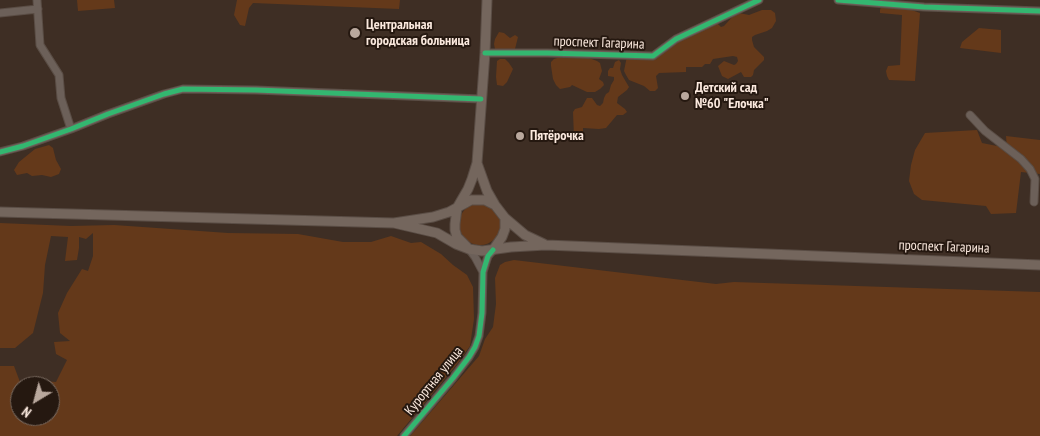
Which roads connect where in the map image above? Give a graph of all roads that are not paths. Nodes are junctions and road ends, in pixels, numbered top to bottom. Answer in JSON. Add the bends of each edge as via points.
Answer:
{"nodes":[{"id":1,"x":37,"y":0,"type":"edge"},
{"id":2,"x":487,"y":0,"type":"edge"},
{"id":3,"x":759,"y":0,"type":"edge"},
{"id":4,"x":838,"y":0,"type":"edge"},
{"id":5,"x":38,"y":9,"type":"junction"},
{"id":6,"x":1040,"y":11,"type":"edge"},
{"id":7,"x":0,"y":13,"type":"edge"},
{"id":8,"x":485,"y":53,"type":"junction"},
{"id":9,"x":482,"y":99,"type":"junction"},
{"id":10,"x":970,"y":115,"type":"dead end"},
{"id":11,"x":71,"y":129,"type":"junction"},
{"id":12,"x":0,"y":152,"type":"edge"},
{"id":13,"x":476,"y":163,"type":"junction"},
{"id":14,"x":1034,"y":202,"type":"dead end"},
{"id":15,"x":495,"y":205,"type":"junction"},
{"id":16,"x":458,"y":208,"type":"junction"},
{"id":17,"x":0,"y":212,"type":"edge"},
{"id":18,"x":505,"y":218,"type":"junction"},
{"id":19,"x":394,"y":223,"type":"junction"},
{"id":20,"x":546,"y":244,"type":"junction"},
{"id":21,"x":469,"y":249,"type":"junction"},
{"id":22,"x":492,"y":250,"type":"junction"},
{"id":23,"x":1040,"y":265,"type":"edge"},
{"id":24,"x":483,"y":272,"type":"junction"},
{"id":25,"x":404,"y":436,"type":"edge"}],
"edges":[{"from":1,"to":5,"type":"street"},
{"from":2,"to":8,"type":"main road"},
{"from":3,"to":8,"type":"street","name":"проспект Гагарина","via":[[676,39],[654,56]]},
{"from":4,"to":6,"type":"street"},
{"from":5,"to":7,"type":"street"},
{"from":5,"to":11,"type":"street","via":[[40,45],[59,75],[61,98]]},
{"from":8,"to":9,"type":"main road"},
{"from":9,"to":11,"type":"street","via":[[183,90],[146,100]]},
{"from":9,"to":13,"type":"main road"},
{"from":10,"to":14,"type":"street","via":[[1030,169],[1034,179]]},
{"from":11,"to":12,"type":"street"},
{"from":13,"to":15,"type":"main road"},
{"from":13,"to":16,"type":"main road"},
{"from":15,"to":16,"type":"main road","via":[[486,200],[471,200]]},
{"from":15,"to":18,"type":"main road"},
{"from":16,"to":19,"type":"main road","via":[[433,217]]},
{"from":16,"to":21,"type":"main road","via":[[455,230],[457,237]]},
{"from":17,"to":19,"type":"main road"},
{"from":18,"to":20,"type":"main road","name":"проспект Гагарина","via":[[525,235]]},
{"from":18,"to":22,"type":"main road","via":[[502,237]]},
{"from":19,"to":21,"type":"main road","via":[[437,233]]},
{"from":20,"to":22,"type":"main road","name":"проспект Гагарина"},
{"from":20,"to":23,"type":"main road","name":"проспект Гагарина"},
{"from":21,"to":22,"type":"main road"},
{"from":21,"to":24,"type":"street"},
{"from":22,"to":24,"type":"street","name":"Курортная улица"},
{"from":24,"to":25,"type":"street","name":"Курортная улица","via":[[482,313],[475,347],[454,378]]}]}
